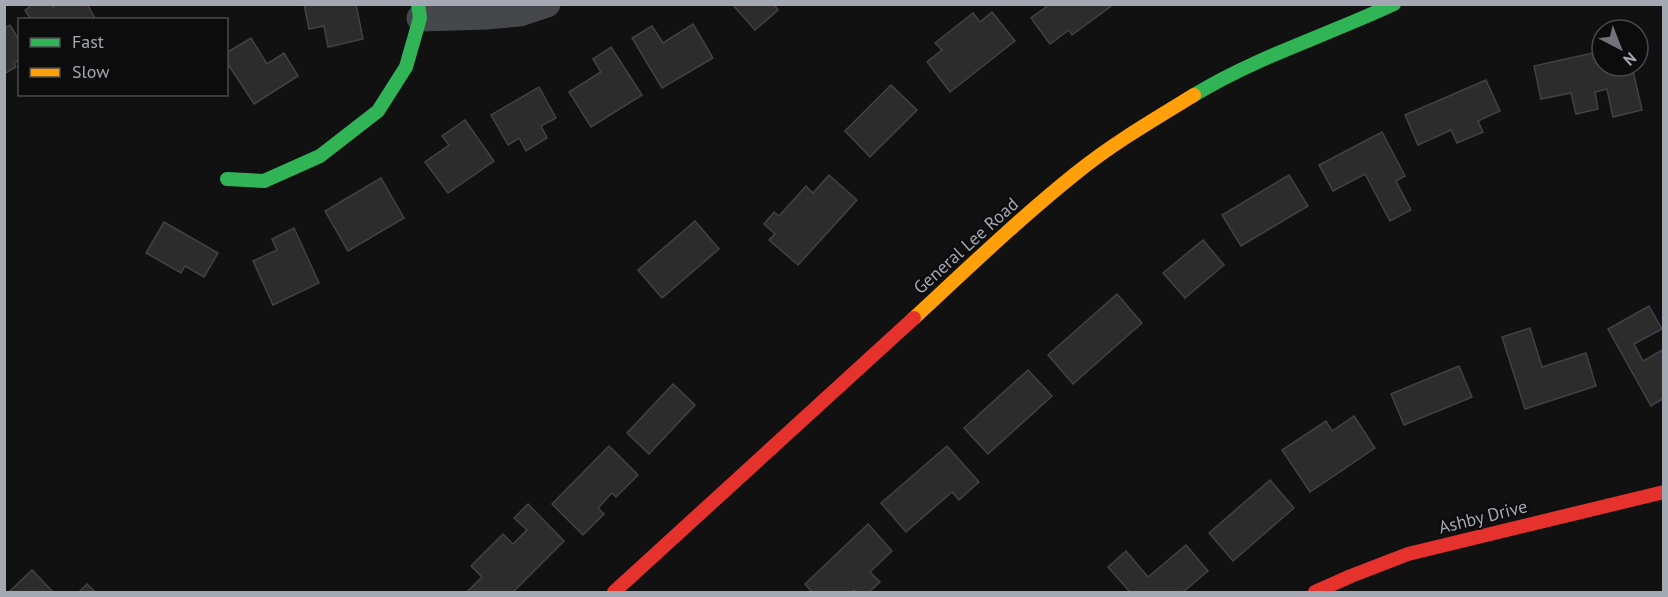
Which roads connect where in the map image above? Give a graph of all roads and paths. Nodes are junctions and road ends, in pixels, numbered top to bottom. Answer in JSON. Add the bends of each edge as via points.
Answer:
{"nodes":[{"id":1,"x":547,"y":4,"type":"edge"},
{"id":2,"x":1394,"y":4,"type":"edge"},
{"id":3,"x":419,"y":11,"type":"edge"},
{"id":4,"x":227,"y":179,"type":"dead end"},
{"id":5,"x":1664,"y":492,"type":"edge"},
{"id":6,"x":614,"y":592,"type":"edge"},
{"id":7,"x":1315,"y":592,"type":"edge"}],
"edges":[{"from":1,"to":3,"type":"street","via":[[520,13],[486,16]]},
{"from":2,"to":6,"type":"street","name":"General Lee Road","via":[[1209,86],[1076,173]]},
{"from":3,"to":4,"type":"street","via":[[406,67],[378,111],[320,156],[264,181]]},
{"from":5,"to":7,"type":"street","name":"Ashby Drive","via":[[1408,554]]}]}
